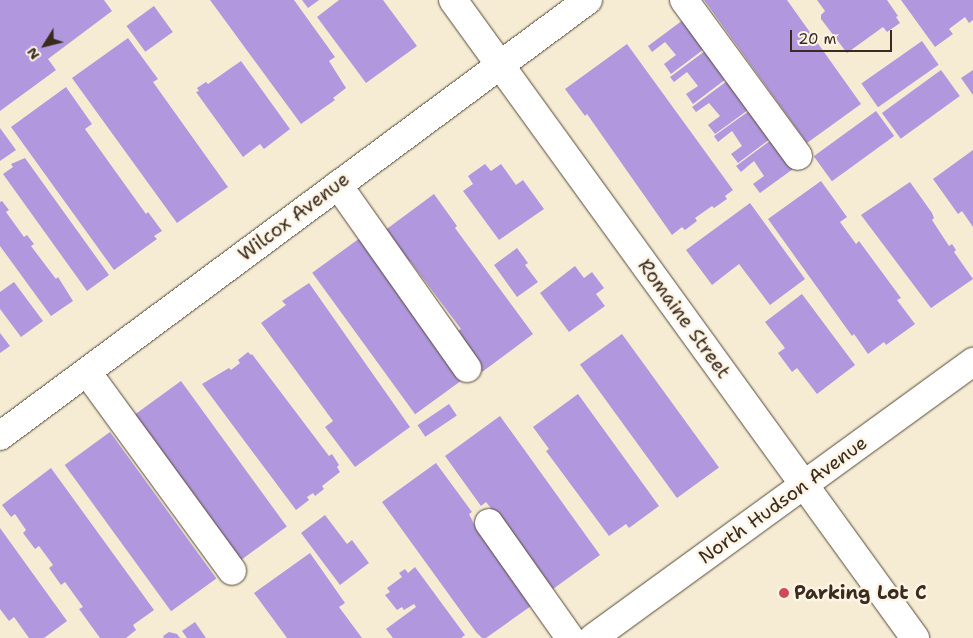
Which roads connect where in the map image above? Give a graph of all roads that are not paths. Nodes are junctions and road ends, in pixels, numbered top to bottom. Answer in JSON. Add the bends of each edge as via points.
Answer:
{"nodes":[{"id":1,"x":453,"y":0,"type":"edge"},
{"id":2,"x":588,"y":0,"type":"edge"},
{"id":3,"x":684,"y":0,"type":"edge"},
{"id":4,"x":500,"y":64,"type":"junction"},
{"id":5,"x":798,"y":156,"type":"dead end"},
{"id":6,"x":338,"y":185,"type":"junction"},
{"id":7,"x":973,"y":362,"type":"edge"},
{"id":8,"x":467,"y":368,"type":"dead end"},
{"id":9,"x":87,"y":372,"type":"junction"},
{"id":10,"x":0,"y":436,"type":"edge"},
{"id":11,"x":803,"y":484,"type":"junction"},
{"id":12,"x":489,"y":524,"type":"dead end"},
{"id":13,"x":232,"y":571,"type":"dead end"},
{"id":14,"x":570,"y":638,"type":"edge"},
{"id":15,"x":593,"y":638,"type":"edge"},
{"id":16,"x":915,"y":638,"type":"edge"}],
"edges":[{"from":1,"to":4,"type":"street","name":"Romaine Street"},
{"from":2,"to":4,"type":"street","name":"Wilcox Avenue"},
{"from":3,"to":5,"type":"street"},
{"from":4,"to":6,"type":"street","name":"Wilcox Avenue"},
{"from":4,"to":11,"type":"street","name":"Romaine Street"},
{"from":6,"to":8,"type":"street"},
{"from":6,"to":9,"type":"street","name":"Wilcox Avenue"},
{"from":7,"to":11,"type":"street","name":"North Hudson Avenue"},
{"from":9,"to":10,"type":"street","name":"Wilcox Avenue"},
{"from":9,"to":13,"type":"street"},
{"from":11,"to":15,"type":"street","name":"North Hudson Avenue"},
{"from":11,"to":16,"type":"street","name":"Romaine Street"},
{"from":12,"to":14,"type":"street"}]}
